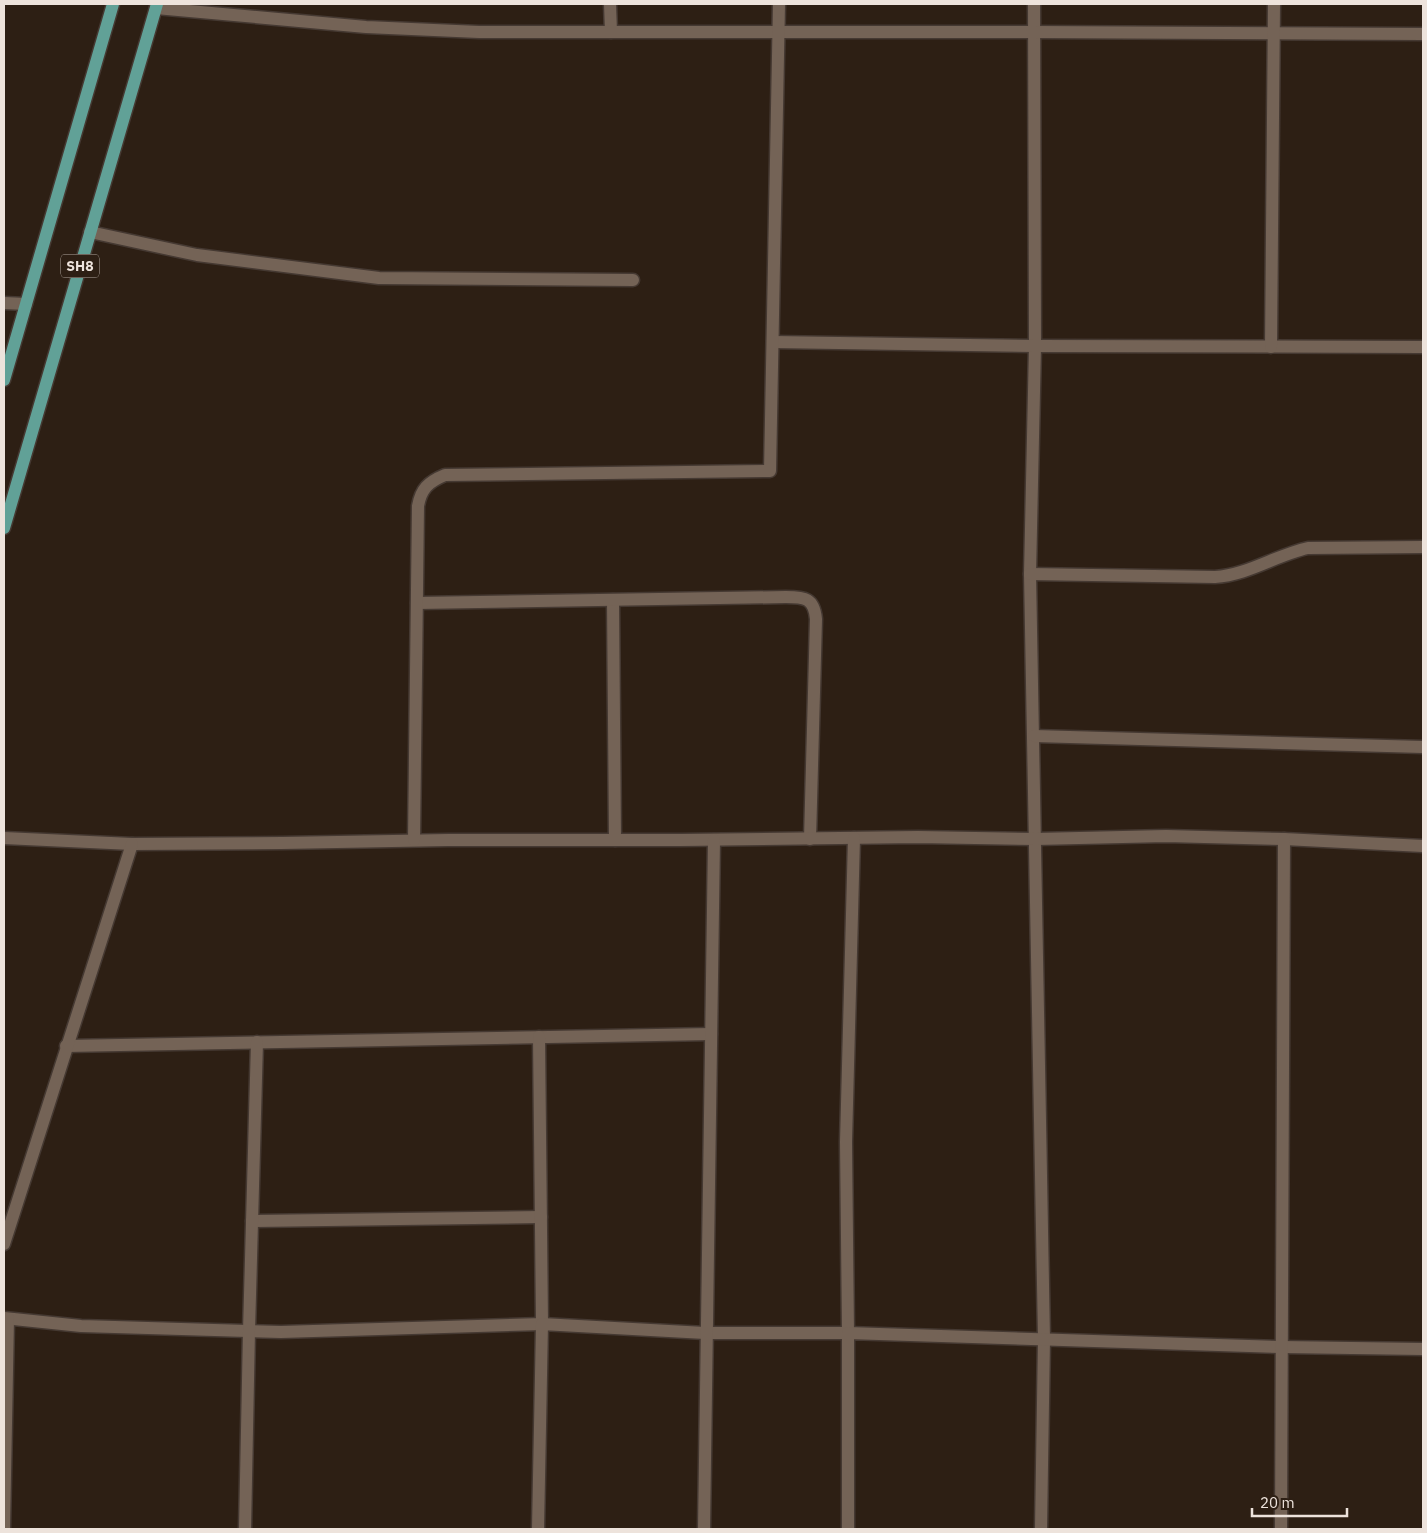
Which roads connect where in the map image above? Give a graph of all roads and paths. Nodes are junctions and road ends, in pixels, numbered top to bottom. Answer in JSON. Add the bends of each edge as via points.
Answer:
{"nodes":[{"id":1,"x":113,"y":4,"type":"edge"},
{"id":2,"x":610,"y":4,"type":"edge"},
{"id":3,"x":780,"y":4,"type":"edge"},
{"id":4,"x":1034,"y":4,"type":"edge"},
{"id":5,"x":1274,"y":4,"type":"edge"},
{"id":6,"x":156,"y":6,"type":"edge"},
{"id":7,"x":611,"y":32,"type":"junction"},
{"id":8,"x":779,"y":32,"type":"junction"},
{"id":9,"x":1034,"y":32,"type":"junction"},
{"id":10,"x":1274,"y":32,"type":"junction"},
{"id":11,"x":1423,"y":34,"type":"edge"},
{"id":12,"x":90,"y":232,"type":"junction"},
{"id":13,"x":633,"y":280,"type":"dead end"},
{"id":14,"x":4,"y":303,"type":"edge"},
{"id":15,"x":26,"y":304,"type":"junction"},
{"id":16,"x":773,"y":342,"type":"junction"},
{"id":17,"x":1034,"y":346,"type":"junction"},
{"id":18,"x":1271,"y":347,"type":"junction"},
{"id":19,"x":1423,"y":348,"type":"edge"},
{"id":20,"x":4,"y":380,"type":"edge"},
{"id":21,"x":4,"y":528,"type":"edge"},
{"id":22,"x":1423,"y":548,"type":"edge"},
{"id":23,"x":1030,"y":574,"type":"junction"},
{"id":24,"x":613,"y":600,"type":"junction"},
{"id":25,"x":416,"y":603,"type":"junction"},
{"id":26,"x":1034,"y":736,"type":"junction"},
{"id":27,"x":1423,"y":747,"type":"edge"},
{"id":28,"x":4,"y":838,"type":"edge"},
{"id":29,"x":854,"y":838,"type":"junction"},
{"id":30,"x":810,"y":839,"type":"junction"},
{"id":31,"x":1036,"y":839,"type":"junction"},
{"id":32,"x":1284,"y":839,"type":"junction"},
{"id":33,"x":414,"y":840,"type":"junction"},
{"id":34,"x":615,"y":840,"type":"junction"},
{"id":35,"x":714,"y":840,"type":"junction"},
{"id":36,"x":132,"y":844,"type":"junction"},
{"id":37,"x":1423,"y":846,"type":"edge"},
{"id":38,"x":711,"y":1034,"type":"junction"},
{"id":39,"x":539,"y":1037,"type":"junction"},
{"id":40,"x":257,"y":1042,"type":"junction"},
{"id":41,"x":66,"y":1046,"type":"junction"},
{"id":42,"x":541,"y":1217,"type":"junction"},
{"id":43,"x":252,"y":1222,"type":"junction"},
{"id":44,"x":4,"y":1244,"type":"edge"},
{"id":45,"x":6,"y":1318,"type":"edge"},
{"id":46,"x":542,"y":1324,"type":"junction"},
{"id":47,"x":249,"y":1331,"type":"junction"},
{"id":48,"x":706,"y":1333,"type":"junction"},
{"id":49,"x":848,"y":1333,"type":"junction"},
{"id":50,"x":1044,"y":1339,"type":"junction"},
{"id":51,"x":1281,"y":1347,"type":"junction"},
{"id":52,"x":1423,"y":1349,"type":"edge"},
{"id":53,"x":4,"y":1528,"type":"edge"},
{"id":54,"x":245,"y":1529,"type":"edge"},
{"id":55,"x":538,"y":1529,"type":"edge"},
{"id":56,"x":704,"y":1529,"type":"edge"},
{"id":57,"x":848,"y":1529,"type":"edge"},
{"id":58,"x":1041,"y":1529,"type":"edge"},
{"id":59,"x":1281,"y":1529,"type":"edge"}],
"edges":[{"from":1,"to":15,"type":"main road","number":"SH8"},
{"from":2,"to":7,"type":"street"},
{"from":3,"to":8,"type":"street"},
{"from":4,"to":9,"type":"street"},
{"from":5,"to":10,"type":"street"},
{"from":6,"to":7,"type":"street","via":[[366,27],[479,32]]},
{"from":6,"to":12,"type":"main road","number":"SH8"},
{"from":7,"to":8,"type":"street"},
{"from":8,"to":9,"type":"street"},
{"from":8,"to":16,"type":"street"},
{"from":9,"to":10,"type":"street"},
{"from":9,"to":17,"type":"street"},
{"from":10,"to":11,"type":"street"},
{"from":10,"to":18,"type":"street"},
{"from":12,"to":13,"type":"street","via":[[197,255],[371,278]]},
{"from":12,"to":21,"type":"main road","number":"SH8"},
{"from":14,"to":15,"type":"street"},
{"from":15,"to":20,"type":"main road","number":"SH8"},
{"from":16,"to":17,"type":"street"},
{"from":16,"to":25,"type":"street","via":[[770,470],[444,475],[432,480],[420,495]]},
{"from":17,"to":18,"type":"street"},
{"from":17,"to":23,"type":"street"},
{"from":18,"to":19,"type":"street"},
{"from":22,"to":23,"type":"street","via":[[1308,548],[1240,573],[1215,577]]},
{"from":23,"to":26,"type":"street"},
{"from":24,"to":25,"type":"street"},
{"from":24,"to":30,"type":"street","via":[[800,597],[811,601],[816,619]]},
{"from":24,"to":34,"type":"street"},
{"from":25,"to":33,"type":"street"},
{"from":26,"to":27,"type":"street"},
{"from":26,"to":31,"type":"street"},
{"from":28,"to":36,"type":"street"},
{"from":29,"to":30,"type":"street"},
{"from":29,"to":31,"type":"street"},
{"from":29,"to":49,"type":"street","via":[[846,1142]]},
{"from":30,"to":35,"type":"street"},
{"from":31,"to":32,"type":"street","via":[[1166,836]]},
{"from":31,"to":50,"type":"street"},
{"from":32,"to":37,"type":"street"},
{"from":32,"to":51,"type":"street"},
{"from":33,"to":34,"type":"street"},
{"from":33,"to":36,"type":"street"},
{"from":34,"to":35,"type":"street"},
{"from":35,"to":38,"type":"street"},
{"from":36,"to":41,"type":"street"},
{"from":38,"to":39,"type":"street"},
{"from":38,"to":48,"type":"street"},
{"from":39,"to":40,"type":"street"},
{"from":39,"to":42,"type":"street"},
{"from":40,"to":41,"type":"street"},
{"from":40,"to":43,"type":"street"},
{"from":41,"to":44,"type":"street"},
{"from":42,"to":43,"type":"street"},
{"from":42,"to":46,"type":"street"},
{"from":43,"to":47,"type":"street"},
{"from":45,"to":47,"type":"street","via":[[81,1326]]},
{"from":45,"to":53,"type":"street"},
{"from":46,"to":47,"type":"street"},
{"from":46,"to":48,"type":"street"},
{"from":46,"to":55,"type":"street"},
{"from":47,"to":54,"type":"street"},
{"from":48,"to":49,"type":"street"},
{"from":48,"to":56,"type":"street"},
{"from":49,"to":50,"type":"street"},
{"from":49,"to":57,"type":"street"},
{"from":50,"to":51,"type":"street"},
{"from":50,"to":58,"type":"street"},
{"from":51,"to":52,"type":"street"},
{"from":51,"to":59,"type":"street"}]}
